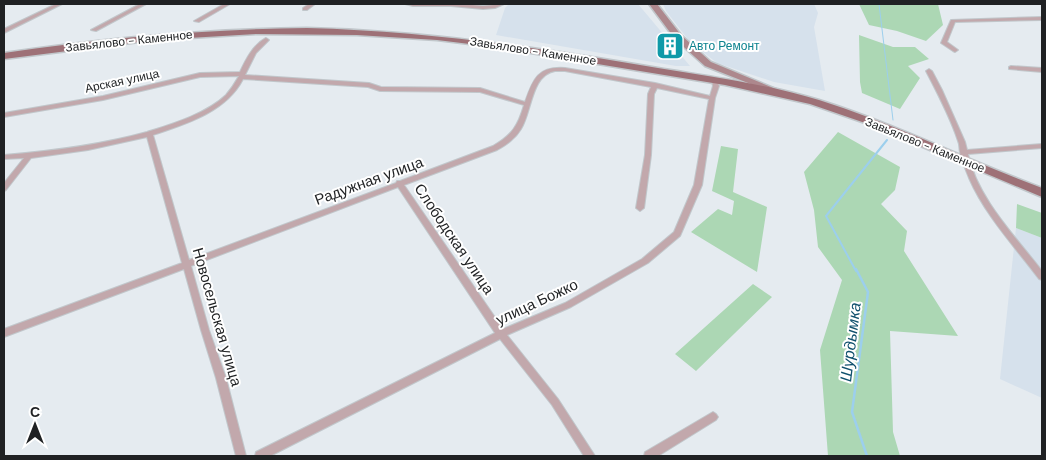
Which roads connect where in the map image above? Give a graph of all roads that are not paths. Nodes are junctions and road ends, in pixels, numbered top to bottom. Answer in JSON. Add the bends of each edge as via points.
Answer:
{"nodes":[{"id":1,"x":59,"y":4,"type":"edge"},
{"id":2,"x":143,"y":4,"type":"edge"},
{"id":3,"x":228,"y":4,"type":"edge"},
{"id":4,"x":312,"y":4,"type":"edge"},
{"id":5,"x":408,"y":4,"type":"edge"},
{"id":6,"x":501,"y":4,"type":"edge"},
{"id":7,"x":653,"y":4,"type":"edge"},
{"id":8,"x":305,"y":9,"type":"dead end"},
{"id":9,"x":1042,"y":18,"type":"edge"},
{"id":10,"x":197,"y":21,"type":"dead end"},
{"id":11,"x":94,"y":30,"type":"dead end"},
{"id":12,"x":4,"y":31,"type":"edge"},
{"id":13,"x":266,"y":40,"type":"dead end"},
{"id":14,"x":955,"y":50,"type":"dead end"},
{"id":15,"x":4,"y":56,"type":"edge"},
{"id":16,"x":708,"y":64,"type":"junction"},
{"id":17,"x":1011,"y":68,"type":"dead end"},
{"id":18,"x":1042,"y":70,"type":"edge"},
{"id":19,"x":928,"y":71,"type":"dead end"},
{"id":20,"x":243,"y":76,"type":"junction"},
{"id":21,"x":715,"y":81,"type":"junction"},
{"id":22,"x":655,"y":84,"type":"junction"},
{"id":23,"x":788,"y":95,"type":"junction"},
{"id":24,"x":712,"y":98,"type":"junction"},
{"id":25,"x":528,"y":104,"type":"junction"},
{"id":26,"x":4,"y":114,"type":"edge"},
{"id":27,"x":149,"y":134,"type":"junction"},
{"id":28,"x":1042,"y":146,"type":"edge"},
{"id":29,"x":30,"y":156,"type":"junction"},
{"id":30,"x":4,"y":157,"type":"edge"},
{"id":31,"x":965,"y":157,"type":"junction"},
{"id":32,"x":400,"y":183,"type":"junction"},
{"id":33,"x":4,"y":188,"type":"edge"},
{"id":34,"x":1042,"y":192,"type":"edge"},
{"id":35,"x":640,"y":208,"type":"dead end"},
{"id":36,"x":188,"y":265,"type":"junction"},
{"id":37,"x":1042,"y":277,"type":"edge"},
{"id":38,"x":4,"y":333,"type":"edge"},
{"id":39,"x":501,"y":334,"type":"junction"},
{"id":40,"x":713,"y":417,"type":"dead end"},
{"id":41,"x":242,"y":456,"type":"edge"},
{"id":42,"x":260,"y":456,"type":"edge"},
{"id":43,"x":590,"y":456,"type":"edge"},
{"id":44,"x":649,"y":456,"type":"edge"}],
"edges":[{"from":1,"to":12,"type":"street"},
{"from":2,"to":11,"type":"street"},
{"from":3,"to":10,"type":"street"},
{"from":4,"to":8,"type":"street"},
{"from":5,"to":6,"type":"street","via":[[487,7]]},
{"from":7,"to":16,"type":"street","via":[[678,36]]},
{"from":9,"to":14,"type":"street","via":[[953,21],[944,42]]},
{"from":13,"to":20,"type":"street","via":[[260,44]]},
{"from":15,"to":21,"type":"main road","name":"Завьялово - Каменное","via":[[168,36],[267,31],[351,32],[497,44]]},
{"from":16,"to":21,"type":"street"},
{"from":16,"to":23,"type":"street"},
{"from":17,"to":18,"type":"street"},
{"from":19,"to":31,"type":"street","via":[[958,132]]},
{"from":20,"to":25,"type":"street","name":"Арская улица","via":[[369,85],[380,89],[480,90]]},
{"from":20,"to":26,"type":"street","name":"Арская улица","via":[[200,75],[112,96]]},
{"from":20,"to":27,"type":"street","via":[[233,92],[218,104]]},
{"from":21,"to":23,"type":"main road","name":"Завьялово - Каменное"},
{"from":21,"to":24,"type":"street","name":"улица Божко"},
{"from":22,"to":24,"type":"street","name":"Радужная улица"},
{"from":22,"to":25,"type":"street","name":"Радужная улица","via":[[550,70],[539,77]]},
{"from":22,"to":35,"type":"street","via":[[651,94]]},
{"from":23,"to":31,"type":"main road","name":"Завьялово - Каменное"},
{"from":24,"to":39,"type":"street","name":"улица Божко","via":[[698,185],[677,234],[645,261],[568,305]]},
{"from":25,"to":32,"type":"street","name":"Радужная улица","via":[[520,128],[506,142]]},
{"from":27,"to":29,"type":"street"},
{"from":27,"to":36,"type":"street","name":"Новосельская улица"},
{"from":28,"to":31,"type":"street","via":[[978,152]]},
{"from":29,"to":30,"type":"street"},
{"from":29,"to":33,"type":"street"},
{"from":31,"to":34,"type":"main road","name":"Завьялово - Каменное"},
{"from":31,"to":37,"type":"street","via":[[989,206]]},
{"from":32,"to":36,"type":"street","name":"Радужная улица"},
{"from":32,"to":39,"type":"street","name":"Слободская улица"},
{"from":36,"to":38,"type":"street","name":"Радужная улица"},
{"from":36,"to":41,"type":"street","name":"Новосельская улица"},
{"from":39,"to":42,"type":"street","name":"улица Божко"},
{"from":39,"to":43,"type":"street","name":"Слободская улица","via":[[555,402]]},
{"from":40,"to":44,"type":"street"}]}
